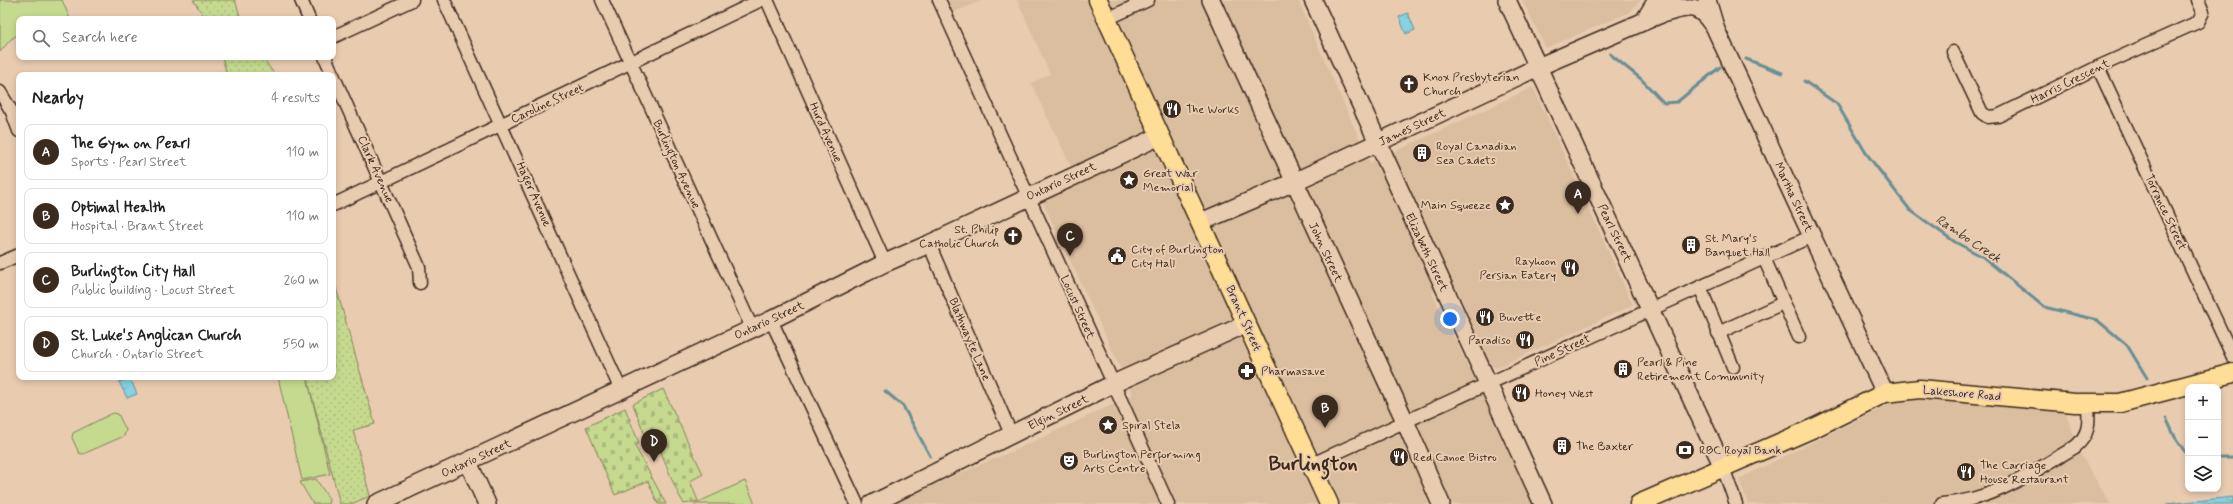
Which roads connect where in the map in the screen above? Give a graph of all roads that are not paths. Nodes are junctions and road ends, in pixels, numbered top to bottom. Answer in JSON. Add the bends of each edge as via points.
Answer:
{"nodes":[{"id":1,"x":301,"y":0,"type":"edge"},
{"id":2,"x":412,"y":0,"type":"edge"},
{"id":3,"x":444,"y":0,"type":"edge"},
{"id":4,"x":602,"y":0,"type":"edge"},
{"id":5,"x":761,"y":0,"type":"edge"},
{"id":6,"x":767,"y":0,"type":"edge"},
{"id":7,"x":939,"y":0,"type":"edge"},
{"id":8,"x":1098,"y":0,"type":"edge"},
{"id":9,"x":1148,"y":0,"type":"edge"},
{"id":10,"x":1211,"y":0,"type":"edge"},
{"id":11,"x":1313,"y":0,"type":"edge"},
{"id":12,"x":1507,"y":0,"type":"edge"},
{"id":13,"x":1673,"y":0,"type":"edge"},
{"id":14,"x":1707,"y":0,"type":"edge"},
{"id":15,"x":2198,"y":0,"type":"edge"},
{"id":16,"x":1659,"y":7,"type":"edge"},
{"id":17,"x":308,"y":16,"type":"edge"},
{"id":18,"x":1107,"y":19,"type":"junction"},
{"id":19,"x":1716,"y":30,"type":"junction"},
{"id":20,"x":336,"y":36,"type":"edge"},
{"id":21,"x":1953,"y":52,"type":"dead end"},
{"id":22,"x":326,"y":60,"type":"edge"},
{"id":23,"x":630,"y":63,"type":"junction"},
{"id":24,"x":1538,"y":67,"type":"junction"},
{"id":25,"x":2098,"y":67,"type":"junction"},
{"id":26,"x":332,"y":72,"type":"edge"},
{"id":27,"x":336,"y":81,"type":"edge"},
{"id":28,"x":0,"y":92,"type":"edge"},
{"id":29,"x":16,"y":123,"type":"edge"},
{"id":30,"x":502,"y":124,"type":"junction"},
{"id":31,"x":1160,"y":136,"type":"junction"},
{"id":32,"x":1378,"y":142,"type":"junction"},
{"id":33,"x":382,"y":182,"type":"junction"},
{"id":34,"x":1294,"y":182,"type":"junction"},
{"id":35,"x":1028,"y":196,"type":"junction"},
{"id":36,"x":336,"y":204,"type":"edge"},
{"id":37,"x":1201,"y":222,"type":"junction"},
{"id":38,"x":1812,"y":236,"type":"junction"},
{"id":39,"x":929,"y":244,"type":"junction"},
{"id":40,"x":16,"y":256,"type":"edge"},
{"id":41,"x":1764,"y":258,"type":"junction"},
{"id":42,"x":0,"y":263,"type":"edge"},
{"id":43,"x":885,"y":263,"type":"junction"},
{"id":44,"x":420,"y":283,"type":"dead end"},
{"id":45,"x":1700,"y":287,"type":"junction"},
{"id":46,"x":1783,"y":303,"type":"junction"},
{"id":47,"x":1650,"y":310,"type":"junction"},
{"id":48,"x":771,"y":320,"type":"junction"},
{"id":49,"x":1246,"y":324,"type":"junction"},
{"id":50,"x":752,"y":328,"type":"junction"},
{"id":51,"x":1718,"y":333,"type":"junction"},
{"id":52,"x":1799,"y":337,"type":"dead end"},
{"id":53,"x":2233,"y":357,"type":"edge"},
{"id":54,"x":1733,"y":367,"type":"dead end"},
{"id":55,"x":2233,"y":373,"type":"edge"},
{"id":56,"x":1113,"y":384,"type":"junction"},
{"id":57,"x":1487,"y":384,"type":"junction"},
{"id":58,"x":621,"y":390,"type":"junction"},
{"id":59,"x":1885,"y":393,"type":"junction"},
{"id":60,"x":2088,"y":404,"type":"junction"},
{"id":61,"x":1405,"y":421,"type":"junction"},
{"id":62,"x":1011,"y":434,"type":"junction"},
{"id":63,"x":468,"y":462,"type":"junction"},
{"id":64,"x":1312,"y":464,"type":"junction"},
{"id":65,"x":1723,"y":467,"type":"junction"},
{"id":66,"x":376,"y":504,"type":"edge"},
{"id":67,"x":487,"y":504,"type":"edge"},
{"id":68,"x":857,"y":504,"type":"edge"},
{"id":69,"x":872,"y":504,"type":"edge"},
{"id":70,"x":1168,"y":504,"type":"edge"},
{"id":71,"x":1329,"y":504,"type":"edge"},
{"id":72,"x":1441,"y":504,"type":"edge"},
{"id":73,"x":1543,"y":504,"type":"edge"},
{"id":74,"x":1639,"y":504,"type":"edge"},
{"id":75,"x":1736,"y":504,"type":"edge"},
{"id":76,"x":1942,"y":504,"type":"edge"}],
"edges":[{"from":1,"to":17,"type":"street"},
{"from":2,"to":20,"type":"street"},
{"from":3,"to":30,"type":"street","name":"Hager Avenue"},
{"from":4,"to":23,"type":"street","name":"Burlington Avenue"},
{"from":5,"to":23,"type":"street","name":"Caroline Street"},
{"from":6,"to":43,"type":"street","name":"Hurd Avenue"},
{"from":7,"to":35,"type":"street","name":"Locust Street"},
{"from":8,"to":18,"type":"main road","name":"Brant Street"},
{"from":9,"to":18,"type":"street"},
{"from":10,"to":34,"type":"street","name":"John Street"},
{"from":11,"to":32,"type":"street","name":"Elizabeth Street"},
{"from":12,"to":24,"type":"street","name":"Pearl Street"},
{"from":13,"to":16,"type":"street","name":"James Street"},
{"from":14,"to":19,"type":"street","name":"Martha Street"},
{"from":15,"to":25,"type":"street","name":"Harris Crescent","via":[[2203,12],[2198,22]]},
{"from":16,"to":19,"type":"street","via":[[1698,8],[1705,12]]},
{"from":16,"to":24,"type":"street","name":"James Street","via":[[1644,21]]},
{"from":18,"to":31,"type":"main road","name":"Brant Street"},
{"from":19,"to":38,"type":"street","name":"Martha Street"},
{"from":21,"to":25,"type":"street","name":"Harris Crescent","via":[[1978,107],[1988,117],[1998,116]]},
{"from":22,"to":26,"type":"street","name":"Clark Avenue"},
{"from":23,"to":30,"type":"street","name":"Caroline Street"},
{"from":23,"to":50,"type":"street","name":"Burlington Avenue"},
{"from":24,"to":32,"type":"street","name":"James Street"},
{"from":24,"to":47,"type":"street","name":"Pearl Street"},
{"from":25,"to":53,"type":"street","name":"Torrance Street"},
{"from":27,"to":33,"type":"street","name":"Clark Avenue"},
{"from":28,"to":29,"type":"street"},
{"from":30,"to":33,"type":"street","name":"Caroline Street"},
{"from":30,"to":58,"type":"street","name":"Hager Avenue"},
{"from":31,"to":35,"type":"street","name":"Ontario Street"},
{"from":31,"to":37,"type":"main road","name":"Brant Street"},
{"from":32,"to":34,"type":"street","name":"James Street"},
{"from":32,"to":57,"type":"street","name":"Elizabeth Street"},
{"from":33,"to":36,"type":"street","name":"Caroline Street"},
{"from":33,"to":44,"type":"street","name":"Clark Avenue","via":[[419,268]]},
{"from":34,"to":37,"type":"street","name":"James Street"},
{"from":34,"to":61,"type":"street","name":"John Street"},
{"from":35,"to":39,"type":"street","name":"Ontario Street"},
{"from":35,"to":56,"type":"street","name":"Locust Street"},
{"from":37,"to":49,"type":"main road","name":"Brant Street"},
{"from":38,"to":41,"type":"street","name":"Pine Street"},
{"from":38,"to":59,"type":"street","name":"Martha Street"},
{"from":39,"to":43,"type":"street","name":"Ontario Street"},
{"from":39,"to":62,"type":"street","name":"Blathwayte Lane"},
{"from":40,"to":42,"type":"street"},
{"from":41,"to":45,"type":"street","name":"Pine Street"},
{"from":41,"to":46,"type":"street"},
{"from":43,"to":48,"type":"street","name":"Ontario Street"},
{"from":45,"to":47,"type":"street","name":"Pine Street"},
{"from":45,"to":51,"type":"street"},
{"from":46,"to":51,"type":"street"},
{"from":46,"to":52,"type":"street"},
{"from":47,"to":57,"type":"street","name":"Pine Street"},
{"from":47,"to":65,"type":"street","name":"Pearl Street"},
{"from":48,"to":50,"type":"street","name":"Ontario Street"},
{"from":48,"to":68,"type":"street"},
{"from":49,"to":56,"type":"street","name":"Elgin Street"},
{"from":49,"to":64,"type":"main road","name":"Brant Street"},
{"from":50,"to":58,"type":"street","name":"Ontario Street"},
{"from":51,"to":54,"type":"street"},
{"from":55,"to":60,"type":"main road","name":"Lakeshore Road","via":[[2120,403]]},
{"from":56,"to":62,"type":"street","name":"Elgin Street"},
{"from":56,"to":70,"type":"street","name":"Locust Street"},
{"from":57,"to":61,"type":"street","name":"Pine Street"},
{"from":57,"to":73,"type":"street","name":"Elizabeth Street"},
{"from":58,"to":63,"type":"street","name":"Ontario Street"},
{"from":59,"to":60,"type":"main road","name":"Lakeshore Road","via":[[1920,389]]},
{"from":59,"to":65,"type":"main road","name":"Lakeshore Road","via":[[1816,427]]},
{"from":60,"to":76,"type":"street","via":[[2089,428],[2084,439],[2075,446],[2000,491],[1977,499]]},
{"from":61,"to":64,"type":"street","name":"Pine Street"},
{"from":61,"to":72,"type":"street","name":"John Street"},
{"from":62,"to":69,"type":"street","name":"Elgin Street"},
{"from":63,"to":66,"type":"street","name":"Ontario Street"},
{"from":63,"to":67,"type":"street"},
{"from":64,"to":71,"type":"main road","name":"Brant Street"},
{"from":65,"to":74,"type":"main road","name":"Lakeshore Road"},
{"from":65,"to":75,"type":"street"}]}
